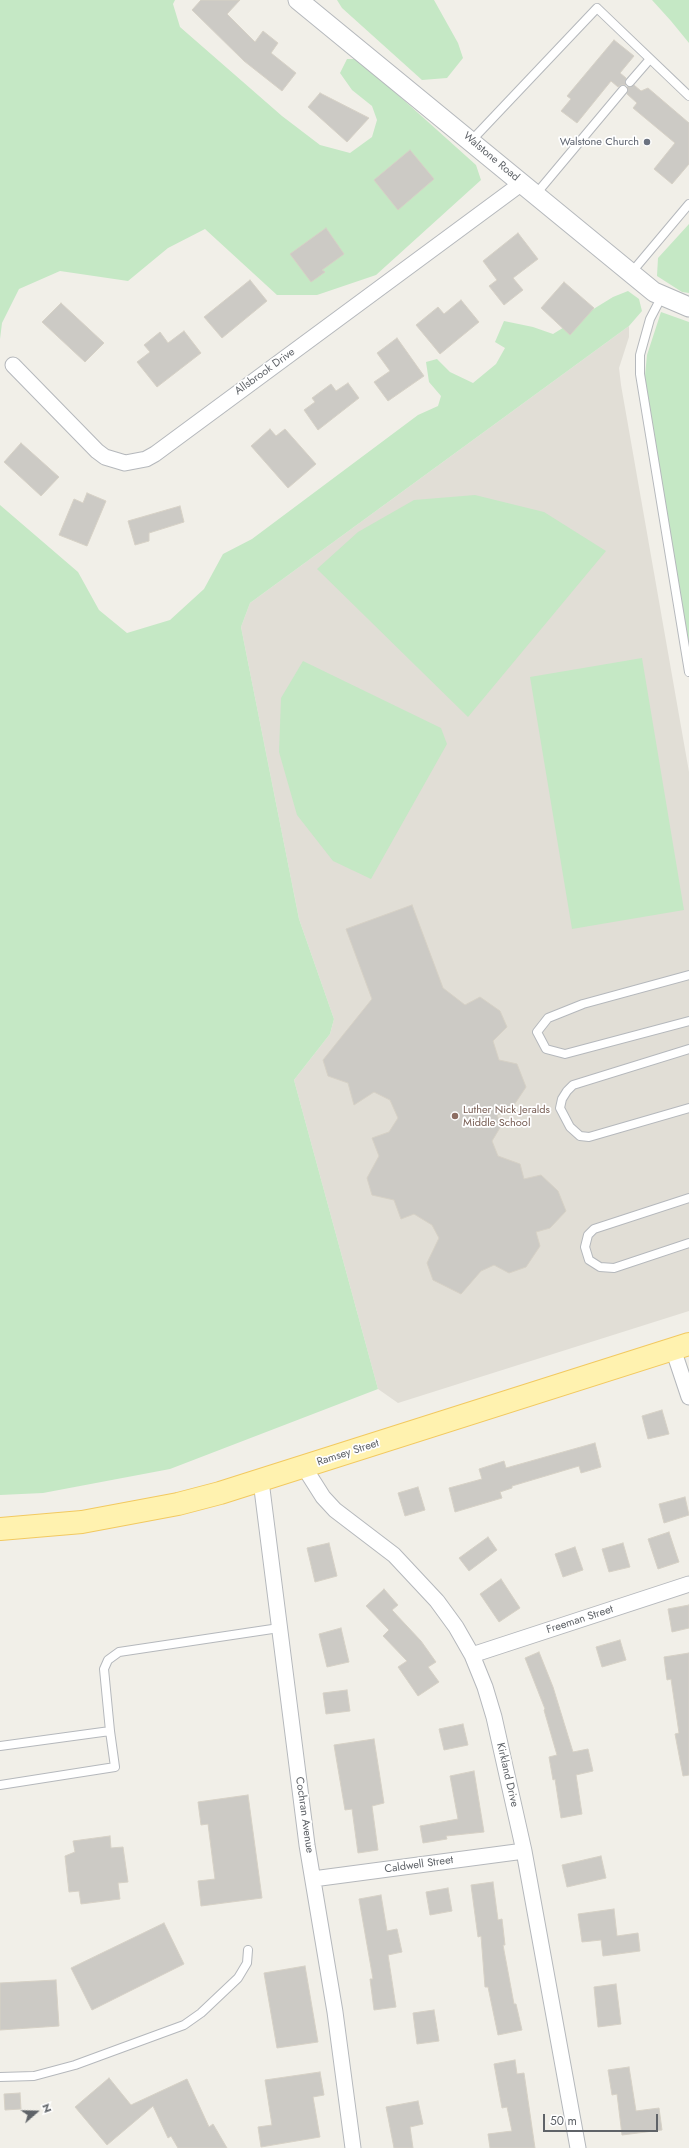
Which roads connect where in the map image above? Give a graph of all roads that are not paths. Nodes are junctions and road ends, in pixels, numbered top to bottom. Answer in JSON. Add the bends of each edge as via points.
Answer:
{"nodes":[{"id":1,"x":298,"y":0,"type":"edge"},
{"id":2,"x":650,"y":59,"type":"junction"},
{"id":3,"x":630,"y":82,"type":"dead end"},
{"id":4,"x":623,"y":90,"type":"dead end"},
{"id":5,"x":689,"y":96,"type":"edge"},
{"id":6,"x":471,"y":141,"type":"junction"},
{"id":7,"x":529,"y":189,"type":"junction"},
{"id":8,"x":689,"y":204,"type":"edge"},
{"id":9,"x":631,"y":273,"type":"junction"},
{"id":10,"x":662,"y":296,"type":"junction"},
{"id":11,"x":689,"y":307,"type":"edge"},
{"id":12,"x":13,"y":365,"type":"dead end"},
{"id":13,"x":689,"y":672,"type":"edge"},
{"id":14,"x":689,"y":975,"type":"edge"},
{"id":15,"x":689,"y":1021,"type":"edge"},
{"id":16,"x":689,"y":1049,"type":"edge"},
{"id":17,"x":689,"y":1108,"type":"edge"},
{"id":18,"x":689,"y":1198,"type":"edge"},
{"id":19,"x":689,"y":1243,"type":"edge"},
{"id":20,"x":681,"y":1346,"type":"edge"},
{"id":21,"x":689,"y":1397,"type":"edge"},
{"id":22,"x":304,"y":1467,"type":"junction"},
{"id":23,"x":261,"y":1481,"type":"junction"},
{"id":24,"x":0,"y":1529,"type":"edge"},
{"id":25,"x":689,"y":1584,"type":"edge"},
{"id":26,"x":279,"y":1628,"type":"junction"},
{"id":27,"x":472,"y":1655,"type":"junction"},
{"id":28,"x":110,"y":1731,"type":"junction"},
{"id":29,"x":0,"y":1746,"type":"edge"},
{"id":30,"x":0,"y":1785,"type":"edge"},
{"id":31,"x":524,"y":1851,"type":"junction"},
{"id":32,"x":313,"y":1879,"type":"junction"},
{"id":33,"x":248,"y":1950,"type":"dead end"},
{"id":34,"x":0,"y":2077,"type":"edge"},
{"id":35,"x":353,"y":2148,"type":"edge"},
{"id":36,"x":578,"y":2148,"type":"edge"}],
"edges":[{"from":1,"to":6,"type":"street","name":"Walstone Road"},
{"from":2,"to":3,"type":"lane"},
{"from":2,"to":5,"type":"lane"},
{"from":2,"to":6,"type":"lane","via":[[597,8]]},
{"from":4,"to":7,"type":"lane"},
{"from":6,"to":7,"type":"street","name":"Walstone Road"},
{"from":7,"to":9,"type":"street","name":"Walstone Road"},
{"from":7,"to":12,"type":"street","name":"Allsbrook Drive","via":[[146,459],[125,463],[105,457]]},
{"from":8,"to":9,"type":"lane"},
{"from":9,"to":10,"type":"street","name":"Walstone Road"},
{"from":10,"to":11,"type":"street","name":"Walstone Road"},
{"from":10,"to":13,"type":"lane","via":[[650,319],[640,355],[640,374]]},
{"from":14,"to":15,"type":"lane","via":[[583,1004],[548,1018],[537,1032],[546,1049],[565,1054]]},
{"from":16,"to":17,"type":"lane","via":[[573,1085],[564,1094],[560,1108],[570,1127],[580,1136],[589,1137]]},
{"from":18,"to":19,"type":"lane","via":[[594,1229],[588,1236],[585,1247],[589,1260],[600,1267],[614,1268]]},
{"from":20,"to":21,"type":"street"},
{"from":20,"to":22,"type":"main road","name":"Ramsey Street"},
{"from":22,"to":23,"type":"main road","name":"Ramsey Street"},
{"from":22,"to":27,"type":"street","name":"Kirkland Drive","via":[[323,1497],[335,1510],[394,1555],[417,1577],[442,1608]]},
{"from":23,"to":24,"type":"main road","name":"Ramsey Street","via":[[178,1504],[130,1514]]},
{"from":23,"to":26,"type":"street","name":"Cochran Avenue"},
{"from":25,"to":27,"type":"street","name":"Freeman Street"},
{"from":26,"to":28,"type":"lane","via":[[119,1652],[108,1660],[104,1669]]},
{"from":26,"to":32,"type":"street","name":"Cochran Avenue"},
{"from":27,"to":31,"type":"street","name":"Kirkland Drive","via":[[494,1717]]},
{"from":28,"to":29,"type":"lane"},
{"from":28,"to":30,"type":"lane","via":[[115,1767]]},
{"from":31,"to":32,"type":"street","name":"Caldwell Street"},
{"from":31,"to":36,"type":"street","name":"Kirkland Drive"},
{"from":32,"to":35,"type":"street","name":"Cochran Avenue","via":[[335,2012]]},
{"from":33,"to":34,"type":"lane","via":[[247,1963],[238,1978],[201,2013],[184,2025],[75,2065],[34,2076]]}]}
